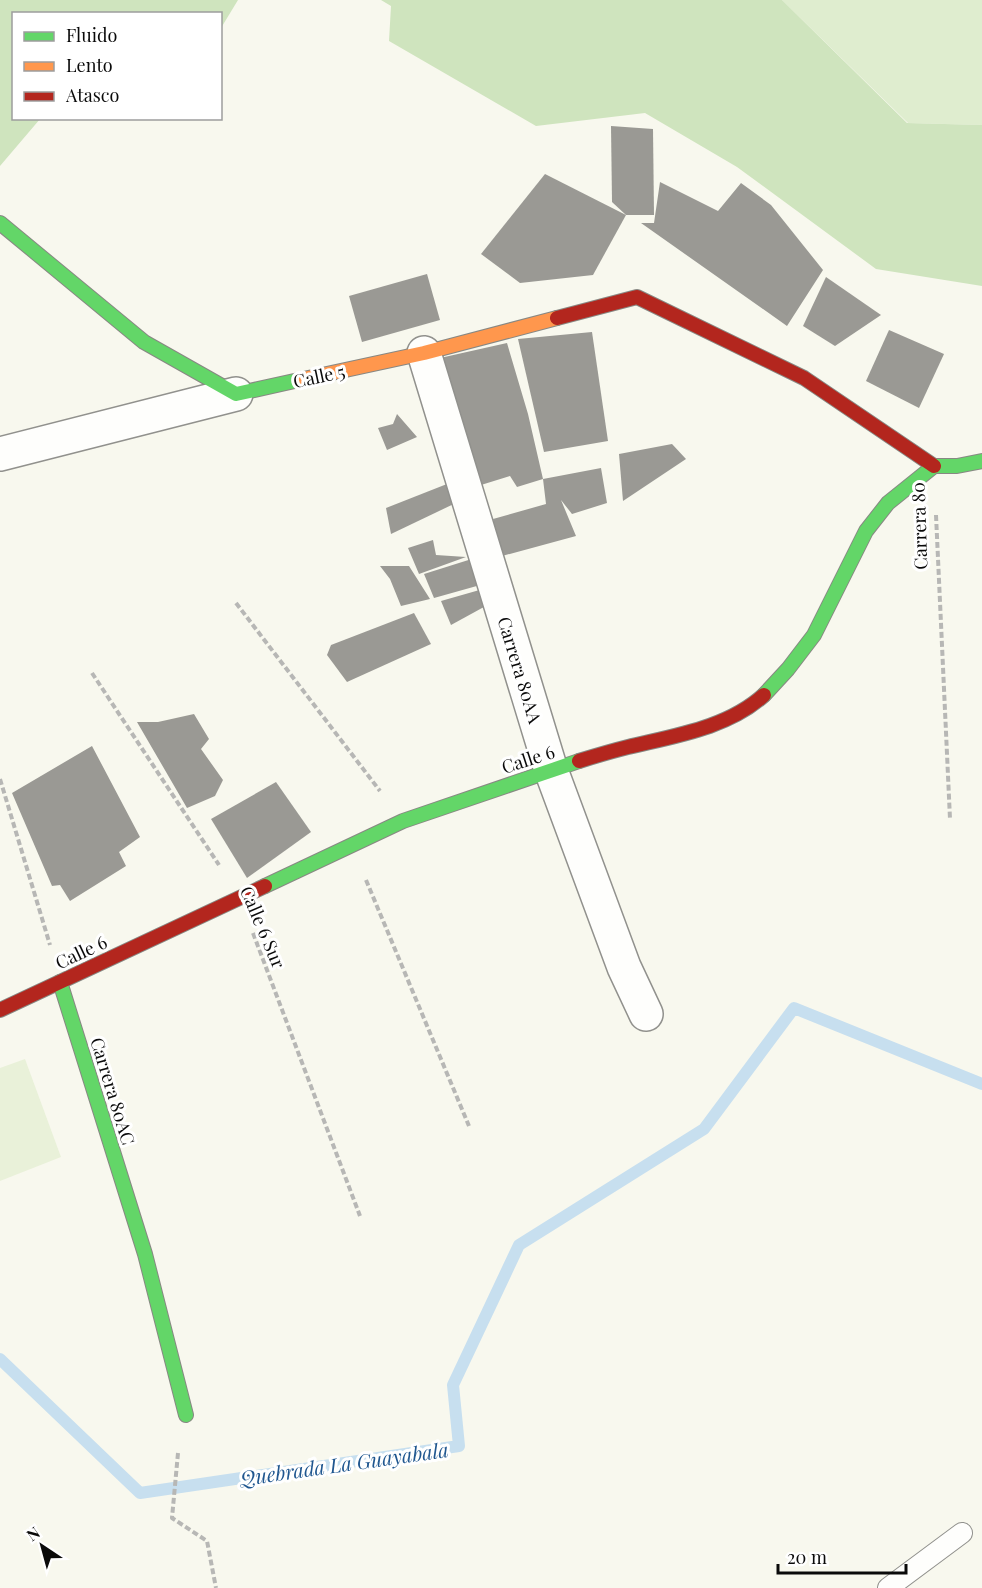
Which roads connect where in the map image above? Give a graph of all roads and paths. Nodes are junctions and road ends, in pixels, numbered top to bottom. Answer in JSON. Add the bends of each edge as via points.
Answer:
{"nodes":[{"id":1,"x":0,"y":224,"type":"edge"},
{"id":2,"x":637,"y":297,"type":"joint"},
{"id":3,"x":424,"y":353,"type":"junction"},
{"id":4,"x":236,"y":394,"type":"junction"},
{"id":5,"x":0,"y":454,"type":"edge"},
{"id":6,"x":982,"y":461,"type":"edge"},
{"id":7,"x":934,"y":466,"type":"junction"},
{"id":8,"x":236,"y":603,"type":"dead end"},
{"id":9,"x":92,"y":674,"type":"dead end"},
{"id":10,"x":551,"y":770,"type":"junction"},
{"id":11,"x":0,"y":779,"type":"edge"},
{"id":12,"x":950,"y":819,"type":"dead end"},
{"id":13,"x":403,"y":821,"type":"junction"},
{"id":14,"x":351,"y":844,"type":"junction"},
{"id":15,"x":240,"y":897,"type":"junction"},
{"id":16,"x":60,"y":982,"type":"junction"},
{"id":17,"x":0,"y":1010,"type":"edge"},
{"id":18,"x":646,"y":1014,"type":"dead end"},
{"id":19,"x":469,"y":1126,"type":"dead end"},
{"id":20,"x":360,"y":1216,"type":"dead end"},
{"id":21,"x":186,"y":1415,"type":"dead end"},
{"id":22,"x":177,"y":1458,"type":"dead end"},
{"id":23,"x":962,"y":1533,"type":"dead end"},
{"id":24,"x":216,"y":1588,"type":"edge"},
{"id":25,"x":888,"y":1588,"type":"edge"}],
"edges":[{"from":1,"to":4,"type":"street","via":[[144,342]]},
{"from":2,"to":3,"type":"street","name":"Calle 5"},
{"from":2,"to":7,"type":"street","name":"Carrera 80","via":[[804,378]]},
{"from":3,"to":4,"type":"street","name":"Calle 5"},
{"from":3,"to":10,"type":"street","name":"Carrera 80AA"},
{"from":4,"to":5,"type":"street","name":"Calle 5"},
{"from":6,"to":7,"type":"street"},
{"from":7,"to":10,"type":"street","name":"Calle 6","via":[[888,503],[866,531],[814,635],[762,697],[729,718],[678,736]]},
{"from":7,"to":12,"type":"path","name":"Carrera 80"},
{"from":8,"to":13,"type":"path"},
{"from":9,"to":15,"type":"path","name":"Calle 6 Sur"},
{"from":10,"to":13,"type":"street","name":"Calle 6"},
{"from":10,"to":18,"type":"street","name":"Carrera 80AA","via":[[624,967]]},
{"from":11,"to":16,"type":"path"},
{"from":13,"to":14,"type":"street","name":"Calle 6"},
{"from":14,"to":15,"type":"street","name":"Calle 6"},
{"from":14,"to":19,"type":"path"},
{"from":15,"to":16,"type":"street","name":"Calle 6"},
{"from":15,"to":20,"type":"path","name":"Calle 6 Sur"},
{"from":16,"to":17,"type":"street","name":"Calle 6"},
{"from":16,"to":21,"type":"street","name":"Carrera 80AC","via":[[146,1254]]},
{"from":22,"to":24,"type":"path","via":[[172,1518],[207,1541]]},
{"from":23,"to":25,"type":"lane"}]}
